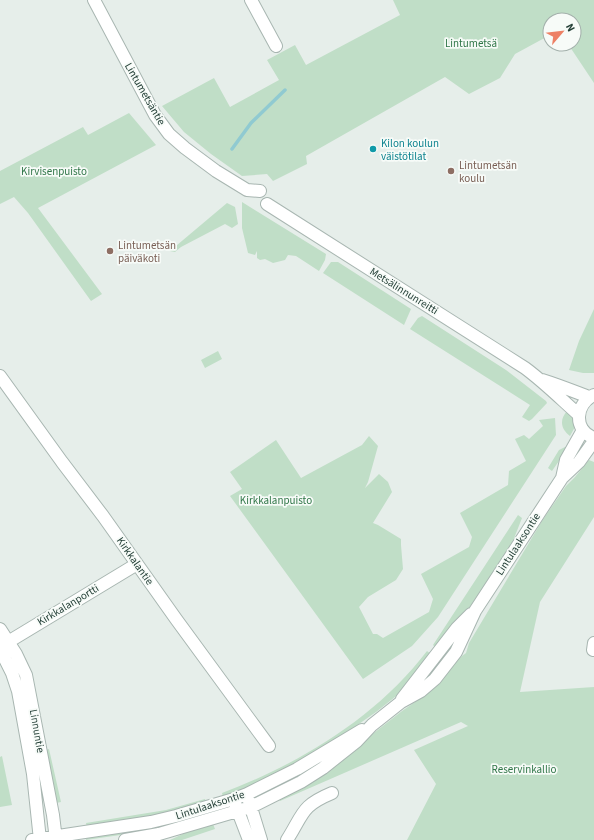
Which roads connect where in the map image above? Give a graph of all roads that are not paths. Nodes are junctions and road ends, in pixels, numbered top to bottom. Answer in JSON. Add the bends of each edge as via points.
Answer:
{"nodes":[{"id":1,"x":94,"y":0,"type":"edge"},
{"id":2,"x":251,"y":0,"type":"edge"},
{"id":3,"x":276,"y":46,"type":"dead end"},
{"id":4,"x":260,"y":190,"type":"dead end"},
{"id":5,"x":267,"y":204,"type":"dead end"},
{"id":6,"x":0,"y":376,"type":"edge"},
{"id":7,"x":541,"y":380,"type":"junction"},
{"id":8,"x":4,"y":391,"type":"edge"},
{"id":9,"x":591,"y":396,"type":"edge"},
{"id":10,"x":579,"y":415,"type":"junction"},
{"id":11,"x":583,"y":430,"type":"junction"},
{"id":12,"x":594,"y":438,"type":"edge"},
{"id":13,"x":594,"y":441,"type":"edge"},
{"id":14,"x":562,"y":478,"type":"junction"},
{"id":15,"x":137,"y":564,"type":"junction"},
{"id":16,"x":0,"y":629,"type":"edge"},
{"id":17,"x":3,"y":645,"type":"edge"},
{"id":18,"x":372,"y":725,"type":"junction"},
{"id":19,"x":269,"y":746,"type":"dead end"},
{"id":20,"x":332,"y":792,"type":"dead end"},
{"id":21,"x":247,"y":794,"type":"junction"},
{"id":22,"x":234,"y":799,"type":"junction"},
{"id":23,"x":251,"y":807,"type":"junction"},
{"id":24,"x":238,"y":812,"type":"junction"},
{"id":25,"x":56,"y":838,"type":"edge"},
{"id":26,"x":37,"y":840,"type":"edge"},
{"id":27,"x":125,"y":840,"type":"edge"},
{"id":28,"x":249,"y":840,"type":"edge"},
{"id":29,"x":261,"y":840,"type":"edge"},
{"id":30,"x":288,"y":840,"type":"edge"}],
"edges":[{"from":1,"to":4,"type":"street","name":"Lintumetsäntie","via":[[155,115],[169,134],[185,148],[247,190]]},
{"from":2,"to":3,"type":"street"},
{"from":5,"to":7,"type":"street","name":"Metsälinnunreitti"},
{"from":6,"to":8,"type":"street","name":"Kirkkalantie"},
{"from":7,"to":9,"type":"street","name":"Metsälinnunreitti"},
{"from":7,"to":10,"type":"street","name":"Metsälinnunreitti"},
{"from":8,"to":15,"type":"street","name":"Kirkkalantie","via":[[62,462]]},
{"from":9,"to":10,"type":"street","via":[[582,405]]},
{"from":10,"to":11,"type":"street"},
{"from":11,"to":12,"type":"street"},
{"from":11,"to":14,"type":"street","name":"Lintulaaksontie","via":[[566,460]]},
{"from":13,"to":14,"type":"street","name":"Lintulaaksontie","via":[[579,462]]},
{"from":14,"to":18,"type":"street","name":"Lintulaaksontie","via":[[475,611],[457,628],[401,702]]},
{"from":15,"to":17,"type":"street","name":"Kirkkalanportti"},
{"from":15,"to":19,"type":"street","name":"Kirkkalantie"},
{"from":16,"to":17,"type":"street","name":"Linnuntie"},
{"from":17,"to":25,"type":"street","name":"Linnuntie","via":[[16,654],[26,675]]},
{"from":17,"to":26,"type":"street","name":"Linnuntie","via":[[18,691],[33,774]]},
{"from":18,"to":21,"type":"street","name":"Lintulaaksontie","via":[[352,734],[297,769]]},
{"from":18,"to":23,"type":"street","name":"Lintulaaksontie","via":[[357,741],[322,768],[301,782]]},
{"from":20,"to":30,"type":"street","via":[[317,799],[305,809]]},
{"from":21,"to":22,"type":"street","name":"Lintulaaksontie"},
{"from":21,"to":23,"type":"street"},
{"from":22,"to":24,"type":"street"},
{"from":22,"to":25,"type":"street","name":"Lintulaaksontie","via":[[151,822]]},
{"from":23,"to":24,"type":"street","name":"Lintulaaksontie"},
{"from":23,"to":29,"type":"street"},
{"from":24,"to":27,"type":"street","name":"Lintulaaksontie","via":[[160,834]]},
{"from":24,"to":28,"type":"street"},
{"from":25,"to":26,"type":"street","name":"Lintulaaksontie"}]}
